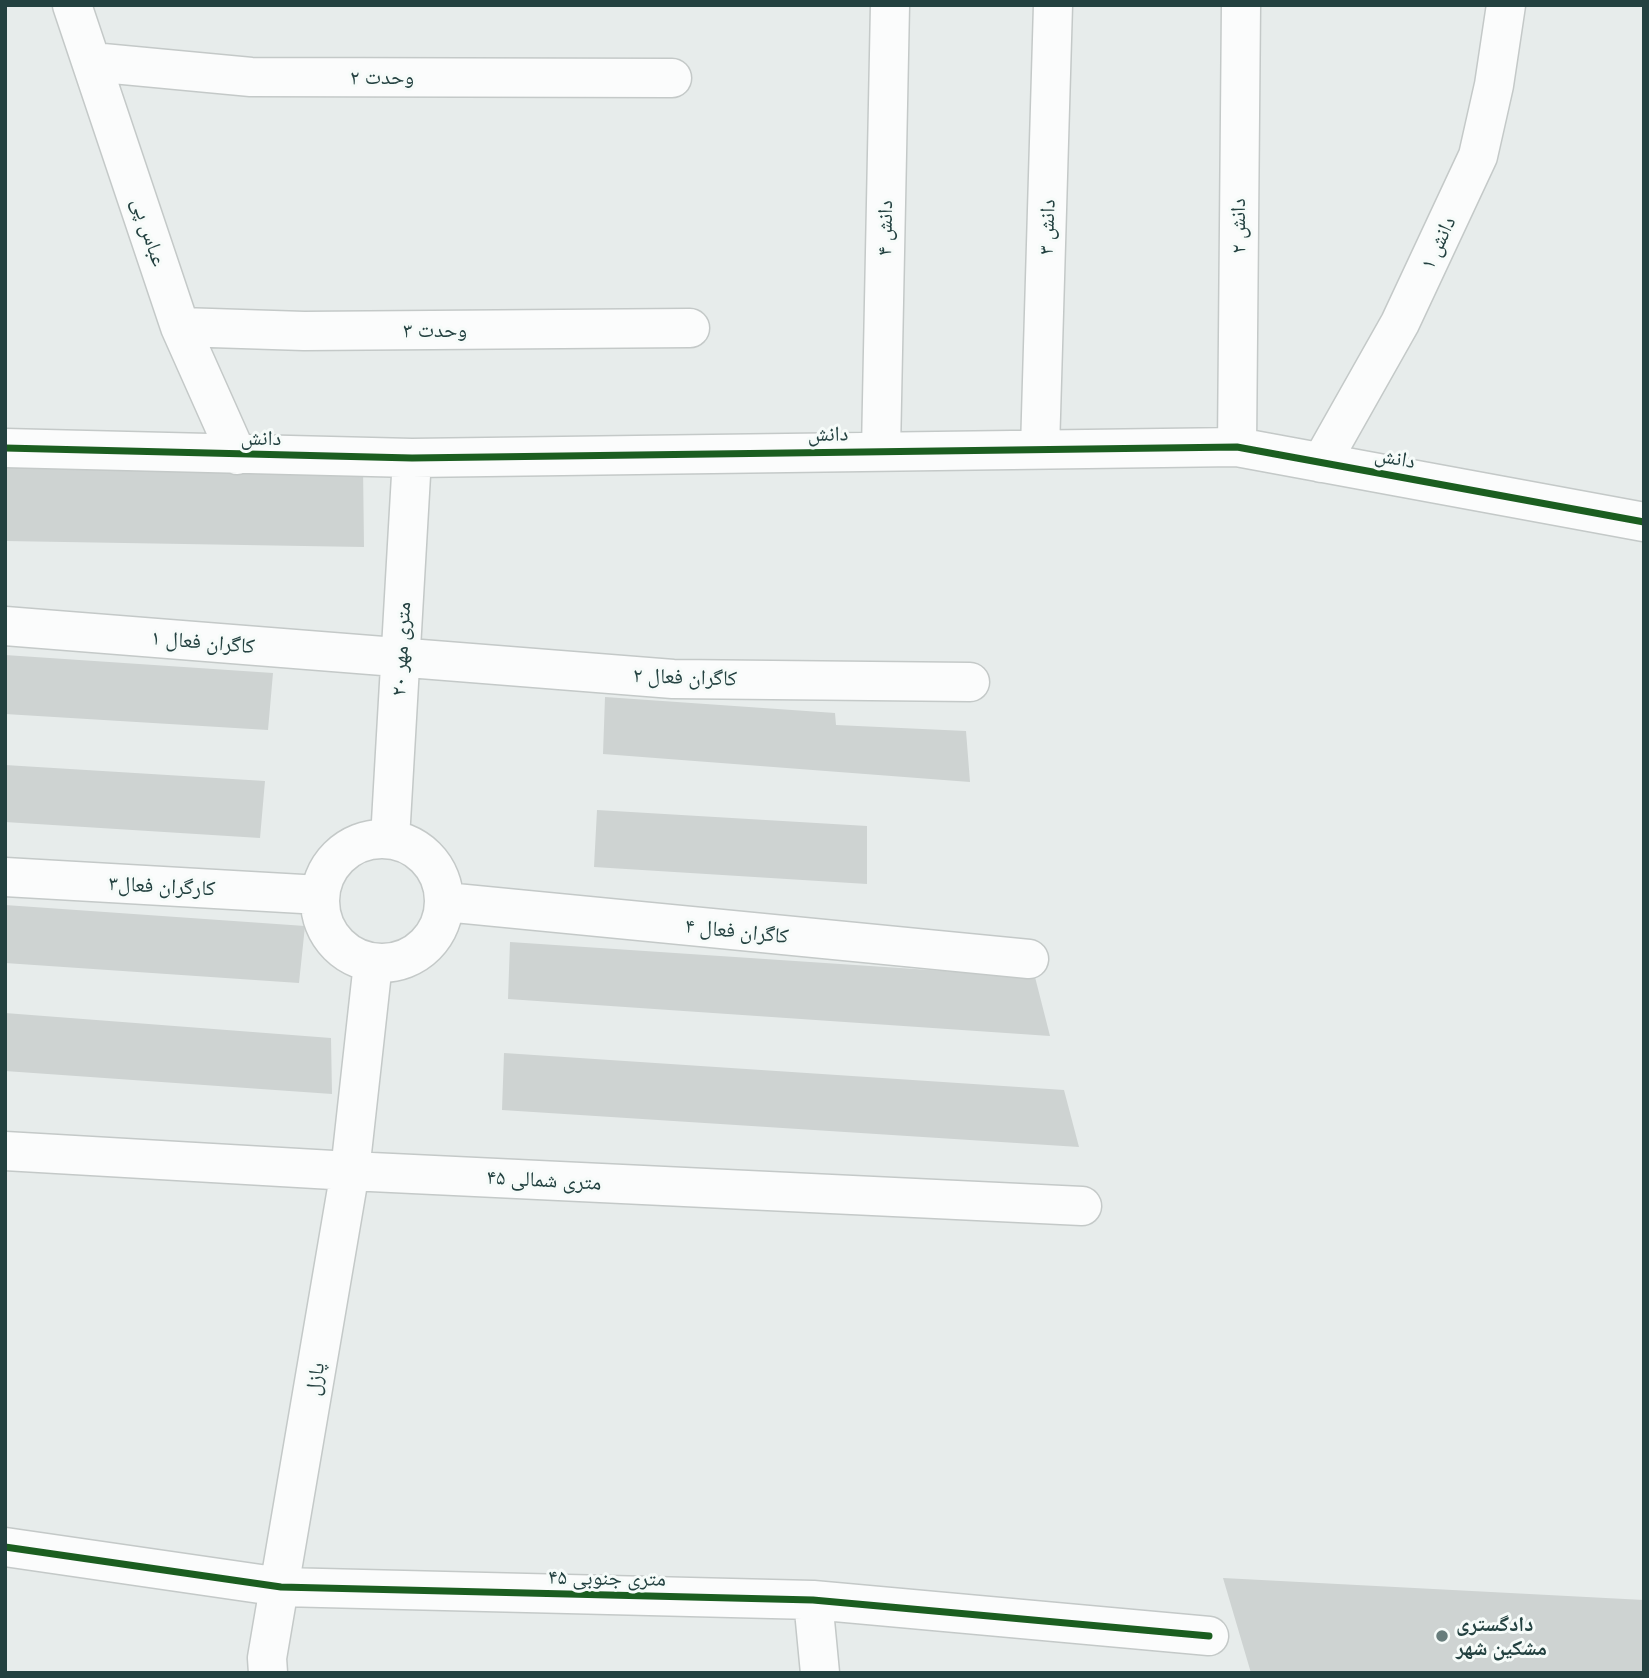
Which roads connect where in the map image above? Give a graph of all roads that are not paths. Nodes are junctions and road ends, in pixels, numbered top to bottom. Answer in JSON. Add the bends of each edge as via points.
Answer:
{"nodes":[{"id":1,"x":72,"y":5,"type":"edge"},
{"id":2,"x":890,"y":5,"type":"edge"},
{"id":3,"x":1053,"y":5,"type":"edge"},
{"id":4,"x":1241,"y":5,"type":"edge"},
{"id":5,"x":1506,"y":5,"type":"edge"},
{"id":6,"x":92,"y":62,"type":"junction"},
{"id":7,"x":672,"y":78,"type":"dead end"},
{"id":8,"x":180,"y":327,"type":"junction"},
{"id":9,"x":690,"y":328,"type":"dead end"},
{"id":10,"x":1237,"y":447,"type":"junction"},
{"id":11,"x":5,"y":448,"type":"edge"},
{"id":12,"x":1040,"y":449,"type":"junction"},
{"id":13,"x":881,"y":450,"type":"junction"},
{"id":14,"x":237,"y":455,"type":"junction"},
{"id":15,"x":412,"y":458,"type":"junction"},
{"id":16,"x":1321,"y":463,"type":"junction"},
{"id":17,"x":1644,"y":522,"type":"edge"},
{"id":18,"x":5,"y":626,"type":"edge"},
{"id":19,"x":400,"y":658,"type":"junction"},
{"id":20,"x":970,"y":682,"type":"dead end"},
{"id":21,"x":390,"y":839,"type":"junction"},
{"id":22,"x":5,"y":877,"type":"edge"},
{"id":23,"x":320,"y":895,"type":"junction"},
{"id":24,"x":445,"y":902,"type":"junction"},
{"id":25,"x":1029,"y":959,"type":"dead end"},
{"id":26,"x":373,"y":962,"type":"junction"},
{"id":27,"x":5,"y":1151,"type":"edge"},
{"id":28,"x":350,"y":1171,"type":"junction"},
{"id":29,"x":1082,"y":1206,"type":"dead end"},
{"id":30,"x":5,"y":1547,"type":"edge"},
{"id":31,"x":281,"y":1587,"type":"junction"},
{"id":32,"x":813,"y":1600,"type":"junction"},
{"id":33,"x":1209,"y":1636,"type":"dead end"},
{"id":34,"x":268,"y":1665,"type":"edge"},
{"id":35,"x":820,"y":1673,"type":"edge"}],
"edges":[{"from":1,"to":6,"type":"street","name":"عباس پی"},
{"from":2,"to":13,"type":"street","name":"دانش ۴"},
{"from":3,"to":12,"type":"street","name":"دانش ۳"},
{"from":4,"to":10,"type":"street","name":"دانش ۲"},
{"from":5,"to":16,"type":"street","name":"دانش ۱","via":[[1478,156],[1400,323]]},
{"from":6,"to":7,"type":"street","name":"وحدت ۲","via":[[251,77]]},
{"from":6,"to":8,"type":"street","name":"عباس پی"},
{"from":8,"to":9,"type":"street","name":"وحدت ۳","via":[[304,331]]},
{"from":8,"to":14,"type":"street","name":"عباس پی"},
{"from":10,"to":12,"type":"street","name":"دانش"},
{"from":10,"to":16,"type":"street","name":"دانش"},
{"from":11,"to":14,"type":"street","name":"دانش"},
{"from":12,"to":13,"type":"street","name":"دانش"},
{"from":13,"to":15,"type":"street","name":"دانش"},
{"from":14,"to":15,"type":"street","name":"دانش"},
{"from":15,"to":19,"type":"street","name":"۲۰ متری مهر"},
{"from":16,"to":17,"type":"street","name":"دانش"},
{"from":18,"to":19,"type":"street","name":"کاگران فعال ۱"},
{"from":19,"to":20,"type":"street","name":"کاگران فعال ۲","via":[[673,679]]},
{"from":19,"to":21,"type":"street","name":"۲۰ متری مهر"},
{"from":21,"to":23,"type":"street","via":[[357,844],[331,864]]},
{"from":21,"to":24,"type":"street","via":[[408,844],[435,868]]},
{"from":22,"to":23,"type":"street","name":"کارگران فعال۳"},
{"from":23,"to":26,"type":"street","via":[[322,918],[333,939],[351,955]]},
{"from":24,"to":25,"type":"street","name":"کاگران فعال ۴"},
{"from":24,"to":26,"type":"street","via":[[434,935],[422,948],[408,958]]},
{"from":26,"to":28,"type":"street"},
{"from":27,"to":28,"type":"street","name":"۴۵ متری شمالی"},
{"from":28,"to":29,"type":"street","name":"۴۵ متری شمالی"},
{"from":28,"to":31,"type":"street","name":"پازل"},
{"from":30,"to":31,"type":"street","name":"۴۵ متری جنوبی"},
{"from":31,"to":32,"type":"street","name":"۴۵ متری جنوبی"},
{"from":31,"to":34,"type":"street","name":"پازل"},
{"from":32,"to":33,"type":"street","name":"۴۵ متری جنوبی"},
{"from":32,"to":35,"type":"street"}]}
